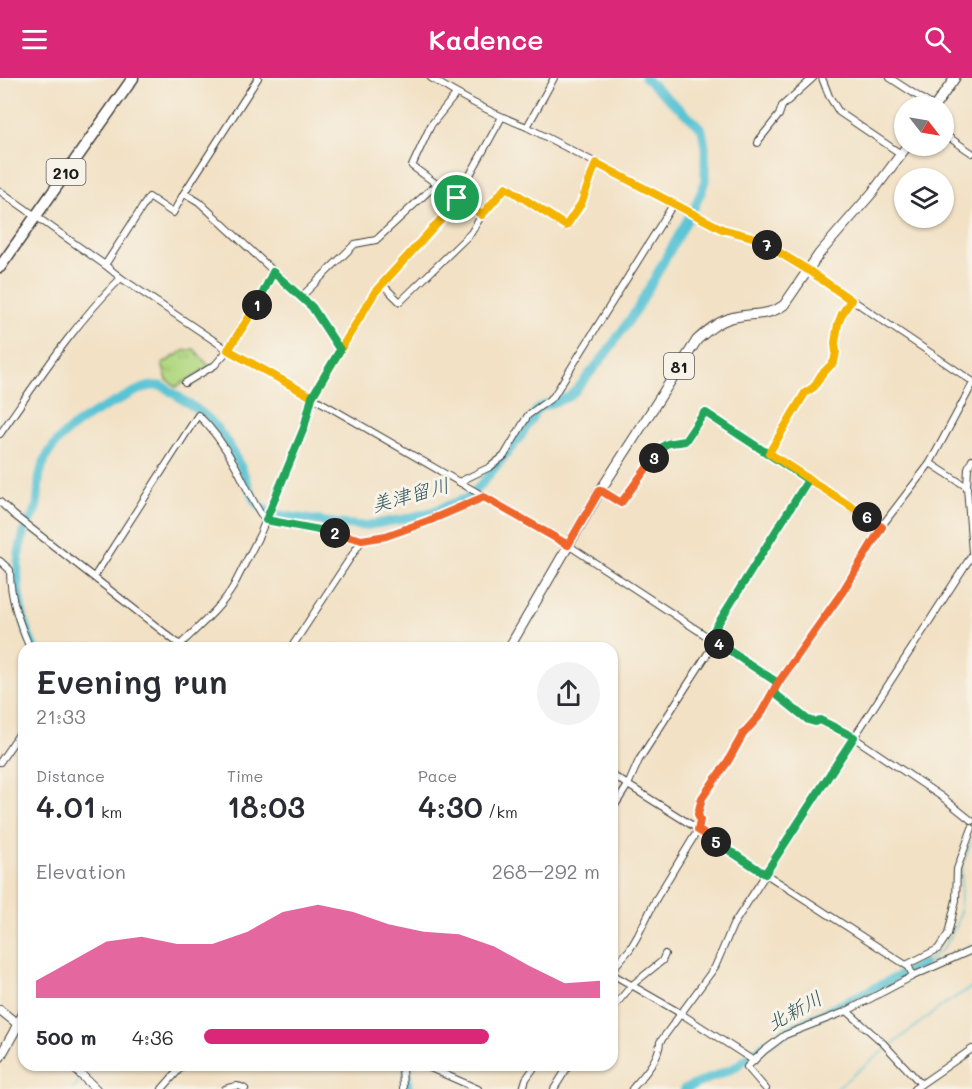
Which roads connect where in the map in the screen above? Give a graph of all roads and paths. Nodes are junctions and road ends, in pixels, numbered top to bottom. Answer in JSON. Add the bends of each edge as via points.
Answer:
{"nodes":[{"id":1,"x":133,"y":78,"type":"edge"},
{"id":2,"x":258,"y":78,"type":"edge"},
{"id":3,"x":431,"y":78,"type":"edge"},
{"id":4,"x":554,"y":78,"type":"edge"},
{"id":5,"x":813,"y":78,"type":"edge"},
{"id":6,"x":822,"y":78,"type":"edge"},
{"id":7,"x":890,"y":78,"type":"edge"},
{"id":8,"x":955,"y":78,"type":"edge"},
{"id":9,"x":456,"y":94,"type":"junction"},
{"id":10,"x":918,"y":96,"type":"edge"},
{"id":11,"x":942,"y":96,"type":"edge"},
{"id":12,"x":502,"y":117,"type":"junction"},
{"id":13,"x":527,"y":127,"type":"junction"},
{"id":14,"x":954,"y":141,"type":"edge"},
{"id":15,"x":758,"y":143,"type":"dead end"},
{"id":16,"x":894,"y":143,"type":"edge"},
{"id":17,"x":972,"y":153,"type":"edge"},
{"id":18,"x":899,"y":156,"type":"edge"},
{"id":19,"x":596,"y":163,"type":"junction"},
{"id":20,"x":0,"y":191,"type":"edge"},
{"id":21,"x":184,"y":193,"type":"junction"},
{"id":22,"x":457,"y":198,"type":"junction"},
{"id":23,"x":674,"y":203,"type":"junction"},
{"id":24,"x":482,"y":215,"type":"junction"},
{"id":25,"x":36,"y":216,"type":"junction"},
{"id":26,"x":105,"y":265,"type":"junction"},
{"id":27,"x":0,"y":267,"type":"edge"},
{"id":28,"x":808,"y":270,"type":"junction"},
{"id":29,"x":273,"y":272,"type":"junction"},
{"id":30,"x":121,"y":278,"type":"junction"},
{"id":31,"x":382,"y":284,"type":"junction"},
{"id":32,"x":301,"y":297,"type":"junction"},
{"id":33,"x":851,"y":300,"type":"junction"},
{"id":34,"x":228,"y":350,"type":"junction"},
{"id":35,"x":340,"y":350,"type":"junction"},
{"id":36,"x":185,"y":383,"type":"dead end"},
{"id":37,"x":972,"y":383,"type":"edge"},
{"id":38,"x":312,"y":397,"type":"junction"},
{"id":39,"x":0,"y":434,"type":"edge"},
{"id":40,"x":769,"y":453,"type":"junction"},
{"id":41,"x":972,"y":459,"type":"edge"},
{"id":42,"x":930,"y":463,"type":"junction"},
{"id":43,"x":808,"y":480,"type":"junction"},
{"id":44,"x":462,"y":484,"type":"junction"},
{"id":45,"x":967,"y":487,"type":"junction"},
{"id":46,"x":600,"y":490,"type":"junction"},
{"id":47,"x":484,"y":497,"type":"junction"},
{"id":48,"x":0,"y":502,"type":"edge"},
{"id":49,"x":266,"y":519,"type":"junction"},
{"id":50,"x":882,"y":527,"type":"junction"},
{"id":51,"x":362,"y":540,"type":"junction"},
{"id":52,"x":568,"y":545,"type":"junction"},
{"id":53,"x":972,"y":553,"type":"edge"},
{"id":54,"x":0,"y":561,"type":"edge"},
{"id":55,"x":94,"y":577,"type":"junction"},
{"id":56,"x":712,"y":640,"type":"junction"},
{"id":57,"x":28,"y":642,"type":"edge"},
{"id":58,"x":177,"y":642,"type":"edge"},
{"id":59,"x":186,"y":642,"type":"edge"},
{"id":60,"x":295,"y":642,"type":"edge"},
{"id":61,"x":512,"y":642,"type":"edge"},
{"id":62,"x":778,"y":683,"type":"junction"},
{"id":63,"x":773,"y":692,"type":"junction"},
{"id":64,"x":18,"y":736,"type":"edge"},
{"id":65,"x":854,"y":737,"type":"junction"},
{"id":66,"x":0,"y":762,"type":"edge"},
{"id":67,"x":618,"y":779,"type":"edge"},
{"id":68,"x":628,"y":785,"type":"junction"},
{"id":69,"x":618,"y":801,"type":"edge"},
{"id":70,"x":972,"y":820,"type":"edge"},
{"id":71,"x":972,"y":828,"type":"edge"},
{"id":72,"x":698,"y":830,"type":"junction"},
{"id":73,"x":765,"y":874,"type":"junction"},
{"id":74,"x":972,"y":950,"type":"edge"},
{"id":75,"x":665,"y":954,"type":"dead end"},
{"id":76,"x":618,"y":964,"type":"edge"},
{"id":77,"x":910,"y":970,"type":"junction"},
{"id":78,"x":618,"y":976,"type":"edge"},
{"id":79,"x":632,"y":986,"type":"junction"},
{"id":80,"x":618,"y":1002,"type":"edge"},
{"id":81,"x":0,"y":1010,"type":"edge"},
{"id":82,"x":847,"y":1011,"type":"junction"},
{"id":83,"x":680,"y":1014,"type":"junction"},
{"id":84,"x":18,"y":1024,"type":"edge"},
{"id":85,"x":18,"y":1029,"type":"edge"},
{"id":86,"x":972,"y":1049,"type":"edge"},
{"id":87,"x":0,"y":1057,"type":"edge"},
{"id":88,"x":752,"y":1060,"type":"junction"},
{"id":89,"x":77,"y":1071,"type":"edge"},
{"id":90,"x":178,"y":1071,"type":"edge"},
{"id":91,"x":402,"y":1071,"type":"edge"},
{"id":92,"x":434,"y":1071,"type":"edge"},
{"id":93,"x":532,"y":1071,"type":"edge"},
{"id":94,"x":565,"y":1071,"type":"edge"},
{"id":95,"x":921,"y":1084,"type":"junction"},
{"id":96,"x":96,"y":1089,"type":"edge"},
{"id":97,"x":162,"y":1089,"type":"edge"},
{"id":98,"x":225,"y":1089,"type":"edge"},
{"id":99,"x":245,"y":1089,"type":"edge"},
{"id":100,"x":403,"y":1089,"type":"edge"},
{"id":101,"x":478,"y":1089,"type":"edge"},
{"id":102,"x":523,"y":1089,"type":"edge"},
{"id":103,"x":554,"y":1089,"type":"edge"},
{"id":104,"x":632,"y":1089,"type":"edge"},
{"id":105,"x":766,"y":1089,"type":"edge"},
{"id":106,"x":914,"y":1089,"type":"edge"}],
"edges":[{"from":1,"to":25,"type":"highway","number":"210"},
{"from":2,"to":21,"type":"street"},
{"from":3,"to":9,"type":"street"},
{"from":4,"to":13,"type":"street"},
{"from":5,"to":15,"type":"street","via":[[782,106]]},
{"from":6,"to":16,"type":"street","via":[[839,112]]},
{"from":7,"to":10,"type":"street"},
{"from":8,"to":11,"type":"main road"},
{"from":9,"to":12,"type":"street"},
{"from":9,"to":32,"type":"street","via":[[431,125],[412,166],[438,185],[376,240],[355,244]]},
{"from":12,"to":13,"type":"street"},
{"from":12,"to":22,"type":"street"},
{"from":13,"to":19,"type":"street"},
{"from":14,"to":17,"type":"street"},
{"from":18,"to":28,"type":"main road","number":"81"},
{"from":19,"to":23,"type":"street"},
{"from":19,"to":24,"type":"street","via":[[581,204],[566,226],[506,187]]},
{"from":20,"to":25,"type":"street"},
{"from":21,"to":26,"type":"street","via":[[173,213],[149,197]]},
{"from":21,"to":29,"type":"street","via":[[199,202]]},
{"from":22,"to":24,"type":"street"},
{"from":22,"to":31,"type":"street"},
{"from":23,"to":28,"type":"street","via":[[722,229],[752,237]]},
{"from":23,"to":44,"type":"street","via":[[553,397],[528,415],[504,456]]},
{"from":24,"to":31,"type":"street","via":[[471,233],[400,302]]},
{"from":25,"to":26,"type":"street"},
{"from":25,"to":27,"type":"highway","number":"210"},
{"from":26,"to":30,"type":"street"},
{"from":28,"to":33,"type":"street"},
{"from":28,"to":46,"type":"main road","number":"81","via":[[779,309],[730,318],[697,340]]},
{"from":29,"to":32,"type":"street"},
{"from":29,"to":34,"type":"street"},
{"from":30,"to":34,"type":"street"},
{"from":30,"to":39,"type":"street","via":[[100,298]]},
{"from":31,"to":35,"type":"street"},
{"from":32,"to":35,"type":"street"},
{"from":33,"to":37,"type":"street"},
{"from":33,"to":40,"type":"street","via":[[838,324],[834,362],[805,393]]},
{"from":34,"to":36,"type":"street","via":[[215,365]]},
{"from":34,"to":38,"type":"street"},
{"from":35,"to":38,"type":"street"},
{"from":37,"to":42,"type":"street"},
{"from":38,"to":44,"type":"street"},
{"from":38,"to":49,"type":"street","via":[[304,428]]},
{"from":40,"to":43,"type":"street"},
{"from":40,"to":46,"type":"street","via":[[704,413],[685,441],[665,444],[621,503]]},
{"from":41,"to":45,"type":"street"},
{"from":42,"to":45,"type":"street"},
{"from":42,"to":50,"type":"street"},
{"from":43,"to":50,"type":"street"},
{"from":43,"to":56,"type":"street"},
{"from":44,"to":47,"type":"street"},
{"from":45,"to":53,"type":"street"},
{"from":46,"to":52,"type":"main road","number":"81"},
{"from":47,"to":51,"type":"street","via":[[386,536]]},
{"from":47,"to":52,"type":"street"},
{"from":48,"to":55,"type":"street"},
{"from":49,"to":51,"type":"street"},
{"from":49,"to":55,"type":"street","via":[[225,449],[198,415]]},
{"from":49,"to":59,"type":"street","via":[[229,595]]},
{"from":50,"to":62,"type":"street","via":[[843,591]]},
{"from":51,"to":60,"type":"street"},
{"from":52,"to":56,"type":"street"},
{"from":52,"to":61,"type":"main road","number":"81"},
{"from":53,"to":65,"type":"street"},
{"from":54,"to":57,"type":"street","via":[[10,570],[18,619]]},
{"from":55,"to":58,"type":"street"},
{"from":56,"to":62,"type":"street"},
{"from":56,"to":68,"type":"street","via":[[639,760]]},
{"from":62,"to":63,"type":"street"},
{"from":63,"to":65,"type":"street","via":[[808,720],[820,720]]},
{"from":63,"to":72,"type":"street","via":[[702,798]]},
{"from":64,"to":66,"type":"street"},
{"from":65,"to":70,"type":"street"},
{"from":65,"to":73,"type":"street"},
{"from":67,"to":68,"type":"street"},
{"from":68,"to":69,"type":"street"},
{"from":68,"to":72,"type":"street"},
{"from":71,"to":77,"type":"street","via":[[957,869],[956,900],[948,934],[938,949]]},
{"from":72,"to":73,"type":"street"},
{"from":72,"to":76,"type":"street","via":[[638,937]]},
{"from":73,"to":77,"type":"street"},
{"from":73,"to":83,"type":"street","via":[[733,925],[714,967]]},
{"from":74,"to":77,"type":"street"},
{"from":75,"to":79,"type":"street"},
{"from":77,"to":82,"type":"street"},
{"from":78,"to":79,"type":"street"},
{"from":79,"to":80,"type":"street"},
{"from":79,"to":83,"type":"street"},
{"from":81,"to":84,"type":"main road"},
{"from":82,"to":88,"type":"street","via":[[785,1035]]},
{"from":82,"to":95,"type":"street"},
{"from":83,"to":88,"type":"street"},
{"from":83,"to":104,"type":"street"},
{"from":85,"to":87,"type":"main road"},
{"from":86,"to":95,"type":"street"},
{"from":88,"to":105,"type":"street","via":[[747,1067]]},
{"from":89,"to":96,"type":"main road"},
{"from":90,"to":97,"type":"street"},
{"from":91,"to":100,"type":"street"},
{"from":92,"to":101,"type":"street"},
{"from":93,"to":102,"type":"street"},
{"from":94,"to":103,"type":"street"},
{"from":95,"to":106,"type":"street"},
{"from":98,"to":99,"type":"street","via":[[235,1085]]}]}
